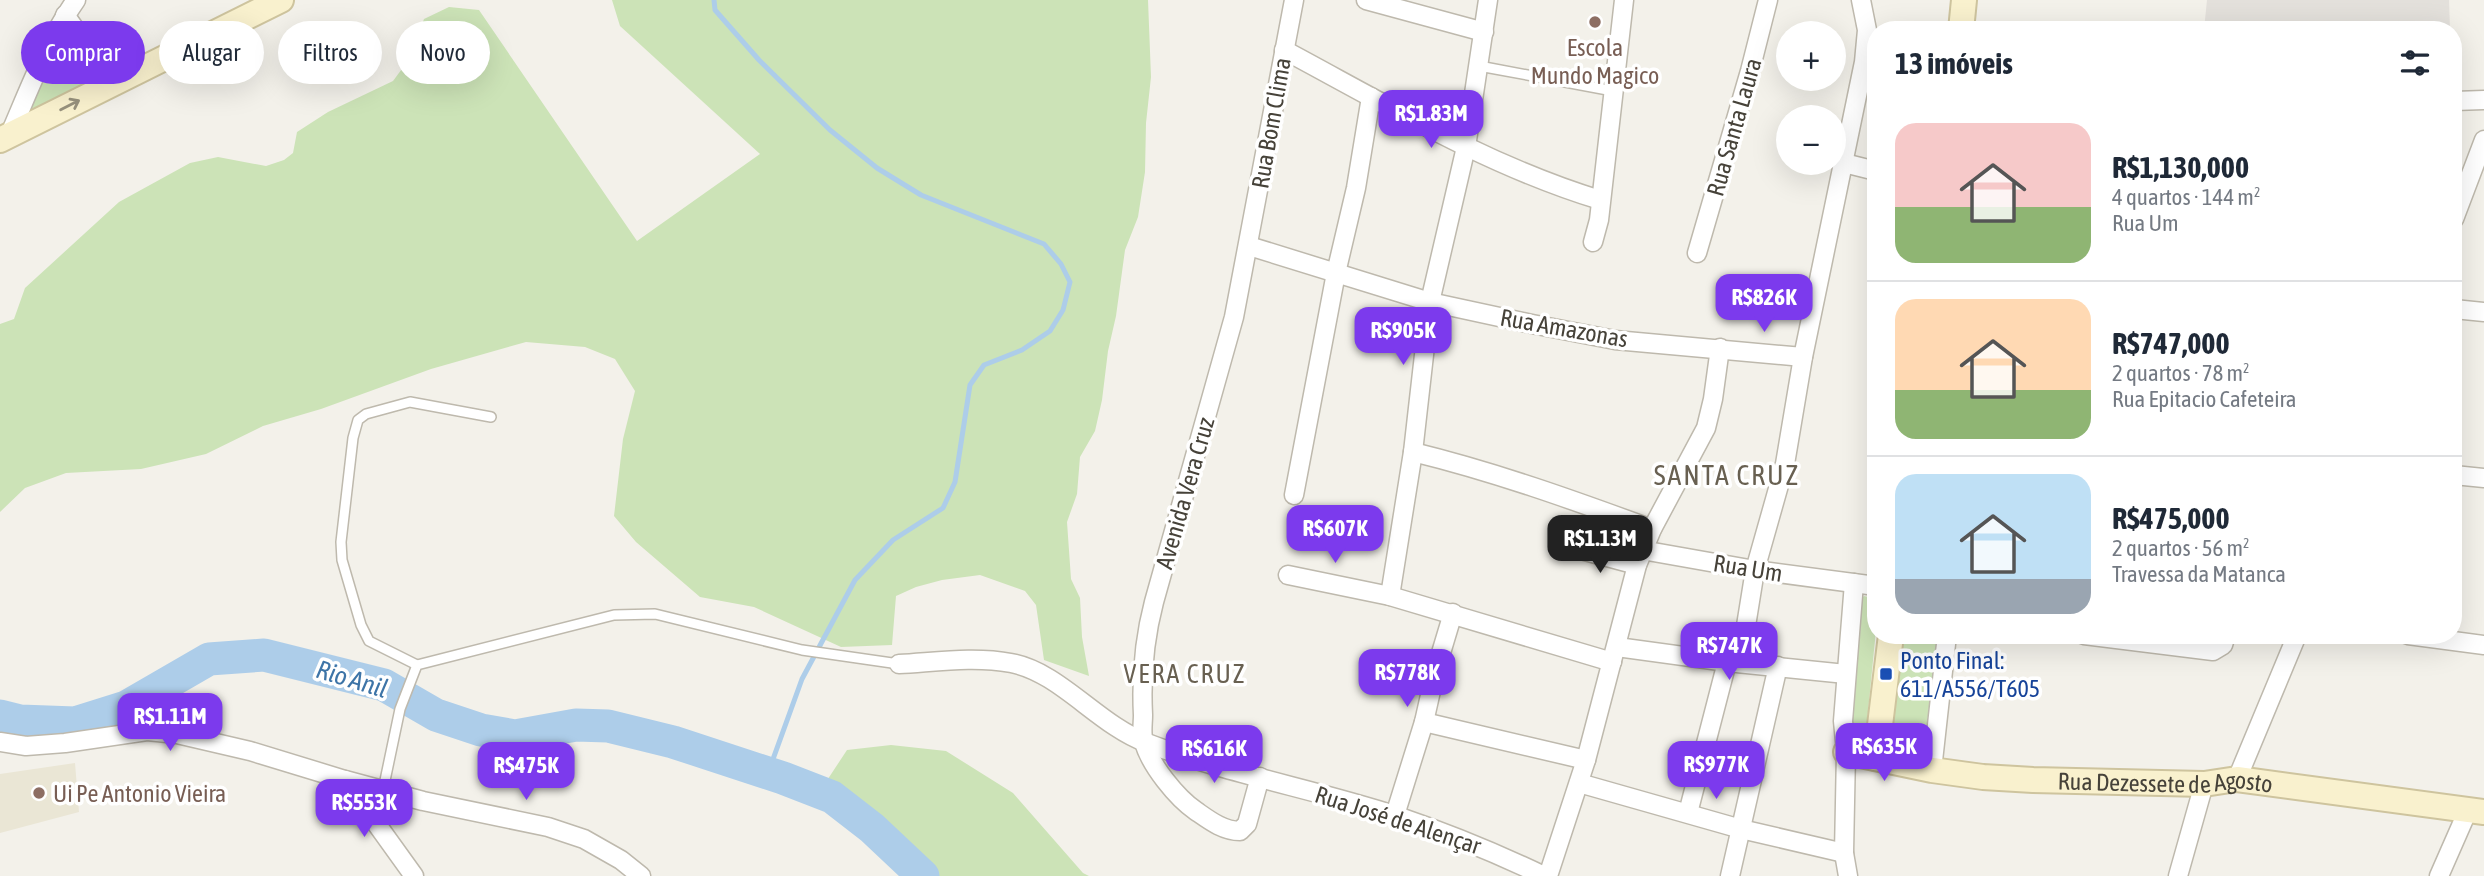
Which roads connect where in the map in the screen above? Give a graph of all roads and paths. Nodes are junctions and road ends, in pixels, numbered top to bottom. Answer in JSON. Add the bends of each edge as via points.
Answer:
{"nodes":[{"id":1,"x":76,"y":0,"type":"edge"},
{"id":2,"x":281,"y":0,"type":"edge"},
{"id":3,"x":1294,"y":0,"type":"edge"},
{"id":4,"x":1366,"y":0,"type":"edge"},
{"id":5,"x":1488,"y":0,"type":"edge"},
{"id":6,"x":1624,"y":0,"type":"edge"},
{"id":7,"x":1768,"y":0,"type":"edge"},
{"id":8,"x":1861,"y":0,"type":"edge"},
{"id":9,"x":1964,"y":0,"type":"edge"},
{"id":10,"x":65,"y":15,"type":"junction"},
{"id":11,"x":69,"y":21,"type":"edge"},
{"id":12,"x":1962,"y":21,"type":"edge"},
{"id":13,"x":1484,"y":32,"type":"junction"},
{"id":14,"x":1284,"y":50,"type":"junction"},
{"id":15,"x":1479,"y":66,"type":"junction"},
{"id":16,"x":145,"y":68,"type":"edge"},
{"id":17,"x":112,"y":84,"type":"edge"},
{"id":18,"x":1613,"y":91,"type":"junction"},
{"id":19,"x":1371,"y":97,"type":"junction"},
{"id":20,"x":2484,"y":100,"type":"edge"},
{"id":21,"x":2462,"y":101,"type":"edge"},
{"id":22,"x":5,"y":138,"type":"edge"},
{"id":23,"x":2484,"y":140,"type":"edge"},
{"id":24,"x":1466,"y":147,"type":"junction"},
{"id":25,"x":1846,"y":153,"type":"edge"},
{"id":26,"x":1846,"y":164,"type":"edge"},
{"id":27,"x":1867,"y":169,"type":"edge"},
{"id":28,"x":1841,"y":175,"type":"edge"},
{"id":29,"x":2462,"y":198,"type":"edge"},
{"id":30,"x":1601,"y":200,"type":"junction"},
{"id":31,"x":1593,"y":242,"type":"dead end"},
{"id":32,"x":1249,"y":247,"type":"junction"},
{"id":33,"x":1697,"y":253,"type":"dead end"},
{"id":34,"x":1336,"y":273,"type":"junction"},
{"id":35,"x":1430,"y":302,"type":"junction"},
{"id":36,"x":2462,"y":310,"type":"edge"},
{"id":37,"x":2484,"y":312,"type":"edge"},
{"id":38,"x":1720,"y":348,"type":"junction"},
{"id":39,"x":1803,"y":358,"type":"junction"},
{"id":40,"x":491,"y":417,"type":"dead end"},
{"id":41,"x":1413,"y":452,"type":"junction"},
{"id":42,"x":2462,"y":476,"type":"edge"},
{"id":43,"x":2484,"y":478,"type":"edge"},
{"id":44,"x":1294,"y":495,"type":"dead end"},
{"id":45,"x":1652,"y":529,"type":"junction"},
{"id":46,"x":1574,"y":548,"type":"dead end"},
{"id":47,"x":1639,"y":557,"type":"junction"},
{"id":48,"x":1755,"y":569,"type":"junction"},
{"id":49,"x":1288,"y":575,"type":"dead end"},
{"id":50,"x":1854,"y":583,"type":"junction"},
{"id":51,"x":1867,"y":585,"type":"edge"},
{"id":52,"x":1382,"y":595,"type":"junction"},
{"id":53,"x":1452,"y":613,"type":"junction"},
{"id":54,"x":2462,"y":642,"type":"edge"},
{"id":55,"x":1890,"y":644,"type":"edge"},
{"id":56,"x":1946,"y":644,"type":"edge"},
{"id":57,"x":2157,"y":644,"type":"edge"},
{"id":58,"x":2220,"y":644,"type":"edge"},
{"id":59,"x":2293,"y":644,"type":"edge"},
{"id":60,"x":2484,"y":645,"type":"edge"},
{"id":61,"x":1614,"y":655,"type":"junction"},
{"id":62,"x":1734,"y":663,"type":"junction"},
{"id":63,"x":899,"y":664,"type":"joint"},
{"id":64,"x":417,"y":665,"type":"junction"},
{"id":65,"x":1778,"y":666,"type":"junction"},
{"id":66,"x":1846,"y":674,"type":"junction"},
{"id":67,"x":1424,"y":722,"type":"junction"},
{"id":68,"x":0,"y":742,"type":"edge"},
{"id":69,"x":1144,"y":742,"type":"junction"},
{"id":70,"x":1846,"y":752,"type":"junction"},
{"id":71,"x":1876,"y":758,"type":"junction"},
{"id":72,"x":1586,"y":760,"type":"junction"},
{"id":73,"x":1932,"y":770,"type":"junction"},
{"id":74,"x":1260,"y":777,"type":"junction"},
{"id":75,"x":2237,"y":779,"type":"junction"},
{"id":76,"x":345,"y":780,"type":"junction"},
{"id":77,"x":1579,"y":783,"type":"junction"},
{"id":78,"x":2204,"y":784,"type":"junction"},
{"id":79,"x":383,"y":790,"type":"junction"},
{"id":80,"x":2476,"y":811,"type":"edge"},
{"id":81,"x":1688,"y":813,"type":"junction"},
{"id":82,"x":1395,"y":816,"type":"junction"},
{"id":83,"x":1741,"y":829,"type":"junction"},
{"id":84,"x":1844,"y":853,"type":"junction"},
{"id":85,"x":414,"y":876,"type":"edge"},
{"id":86,"x":641,"y":876,"type":"edge"},
{"id":87,"x":1546,"y":876,"type":"edge"},
{"id":88,"x":1730,"y":876,"type":"edge"},
{"id":89,"x":1848,"y":876,"type":"edge"},
{"id":90,"x":2178,"y":876,"type":"edge"},
{"id":91,"x":2439,"y":876,"type":"edge"}],
"edges":[{"from":1,"to":10,"type":"street"},
{"from":2,"to":16,"type":"street"},
{"from":3,"to":14,"type":"street","name":"Rua Bom Clima"},
{"from":4,"to":13,"type":"street"},
{"from":5,"to":13,"type":"street"},
{"from":6,"to":18,"type":"street"},
{"from":7,"to":33,"type":"street","name":"Rua Santa Laura"},
{"from":8,"to":25,"type":"street","via":[[1867,30],[1864,62]]},
{"from":9,"to":12,"type":"street"},
{"from":10,"to":11,"type":"street"},
{"from":10,"to":22,"type":"street"},
{"from":13,"to":15,"type":"street"},
{"from":14,"to":19,"type":"street"},
{"from":14,"to":32,"type":"street","name":"Rua Bom Clima"},
{"from":15,"to":18,"type":"lane"},
{"from":15,"to":24,"type":"street"},
{"from":22,"to":17,"type":"street","one_way":true},
{"from":18,"to":30,"type":"street"},
{"from":19,"to":24,"type":"street"},
{"from":19,"to":34,"type":"street"},
{"from":20,"to":21,"type":"street"},
{"from":23,"to":29,"type":"street"},
{"from":24,"to":30,"type":"street"},
{"from":24,"to":35,"type":"street"},
{"from":26,"to":27,"type":"street"},
{"from":28,"to":39,"type":"street"},
{"from":30,"to":31,"type":"street"},
{"from":32,"to":34,"type":"street","name":"Rua Amazonas"},
{"from":32,"to":69,"type":"street","name":"Avenida Vera Cruz","via":[[1234,317],[1146,631]]},
{"from":34,"to":35,"type":"street","name":"Rua Amazonas"},
{"from":34,"to":44,"type":"street"},
{"from":35,"to":38,"type":"street","name":"Rua Amazonas","via":[[1615,340]]},
{"from":35,"to":41,"type":"street"},
{"from":36,"to":37,"type":"street"},
{"from":38,"to":39,"type":"street","name":"Rua Amazonas"},
{"from":38,"to":45,"type":"street","via":[[1706,428]]},
{"from":39,"to":48,"type":"street","via":[[1785,464]]},
{"from":40,"to":64,"type":"lane","via":[[410,402],[358,420],[341,560],[369,641]]},
{"from":41,"to":45,"type":"street","via":[[1523,482]]},
{"from":41,"to":52,"type":"street"},
{"from":42,"to":43,"type":"street"},
{"from":45,"to":47,"type":"street"},
{"from":46,"to":47,"type":"street","name":"Rua Um"},
{"from":47,"to":48,"type":"street","name":"Rua Um"},
{"from":47,"to":61,"type":"street"},
{"from":48,"to":50,"type":"street","name":"Rua Um"},
{"from":48,"to":62,"type":"street"},
{"from":49,"to":52,"type":"street"},
{"from":50,"to":51,"type":"street","name":"Rua Um"},
{"from":50,"to":66,"type":"street"},
{"from":52,"to":53,"type":"street"},
{"from":53,"to":61,"type":"street"},
{"from":53,"to":67,"type":"street"},
{"from":54,"to":60,"type":"street"},
{"from":55,"to":71,"type":"street"},
{"from":56,"to":73,"type":"street"},
{"from":57,"to":58,"type":"street","via":[[2213,651]]},
{"from":59,"to":75,"type":"street"},
{"from":61,"to":62,"type":"street"},
{"from":61,"to":72,"type":"street"},
{"from":62,"to":65,"type":"street"},
{"from":62,"to":81,"type":"street"},
{"from":63,"to":64,"type":"lane","via":[[831,656],[655,614],[614,615]]},
{"from":63,"to":69,"type":"street","name":"Rua José de Alençar","via":[[969,659],[1039,671],[1102,719]]},
{"from":64,"to":79,"type":"lane","via":[[400,709]]},
{"from":65,"to":66,"type":"street"},
{"from":65,"to":83,"type":"street"},
{"from":66,"to":70,"type":"street"},
{"from":67,"to":72,"type":"street"},
{"from":67,"to":82,"type":"street"},
{"from":68,"to":76,"type":"street","via":[[26,746],[147,731],[177,734]]},
{"from":69,"to":74,"type":"street","name":"Rua José de Alençar"},
{"from":69,"to":74,"type":"street","via":[[1170,786],[1189,807],[1233,831],[1247,824]]},
{"from":70,"to":71,"type":"street","name":"Rua Dezessete de Agosto"},
{"from":70,"to":84,"type":"street"},
{"from":71,"to":73,"type":"street","name":"Rua Dezessete de Agosto"},
{"from":72,"to":77,"type":"street"},
{"from":73,"to":78,"type":"street","name":"Rua Dezessete de Agosto","via":[[2033,780]]},
{"from":74,"to":82,"type":"street","name":"Rua José de Alençar"},
{"from":75,"to":78,"type":"street","name":"Rua Dezessete de Agosto"},
{"from":75,"to":80,"type":"street","name":"Rua Dezessete de Agosto"},
{"from":76,"to":79,"type":"street"},
{"from":76,"to":85,"type":"street"},
{"from":77,"to":81,"type":"street"},
{"from":77,"to":87,"type":"street"},
{"from":78,"to":90,"type":"street"},
{"from":79,"to":86,"type":"street","via":[[584,839]]},
{"from":80,"to":91,"type":"street"},
{"from":81,"to":83,"type":"street"},
{"from":82,"to":87,"type":"street","name":"Rua José de Alençar","via":[[1483,847]]},
{"from":83,"to":84,"type":"street"},
{"from":83,"to":88,"type":"street"},
{"from":84,"to":89,"type":"street"}]}
